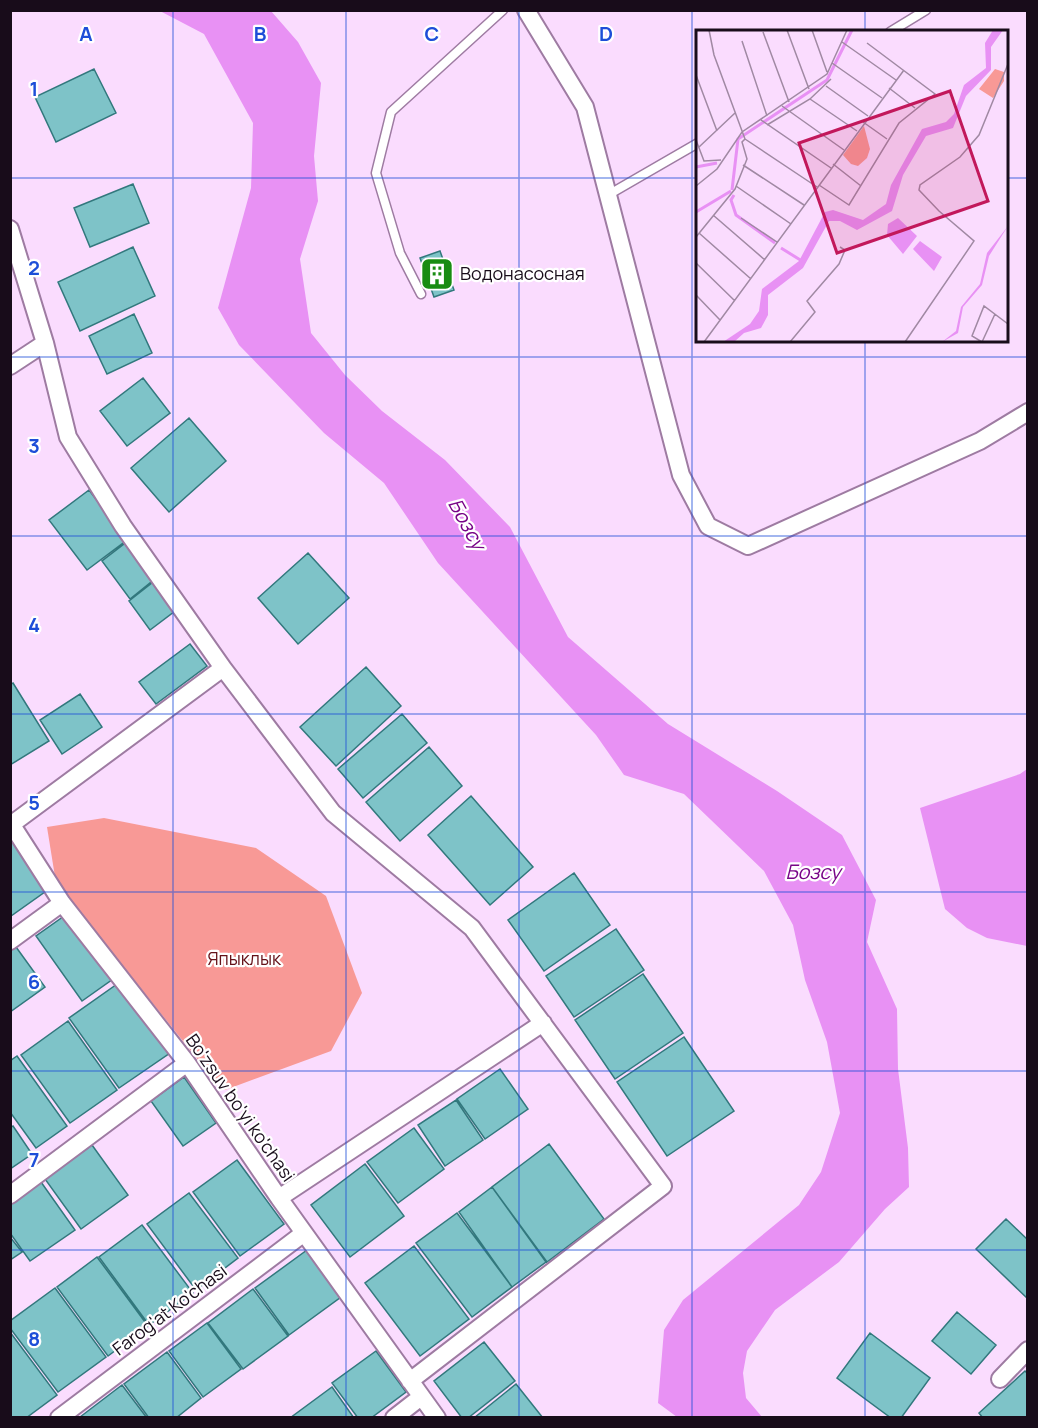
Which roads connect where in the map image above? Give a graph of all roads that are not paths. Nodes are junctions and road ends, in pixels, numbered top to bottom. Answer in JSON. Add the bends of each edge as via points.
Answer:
{"nodes":[{"id":1,"x":503,"y":10,"type":"edge"},
{"id":2,"x":526,"y":10,"type":"edge"},
{"id":3,"x":926,"y":10,"type":"edge"},
{"id":4,"x":893,"y":30,"type":"edge"},
{"id":5,"x":696,"y":144,"type":"edge"},
{"id":6,"x":608,"y":195,"type":"junction"},
{"id":7,"x":10,"y":229,"type":"edge"},
{"id":8,"x":421,"y":294,"type":"dead end"},
{"id":9,"x":45,"y":344,"type":"junction"},
{"id":10,"x":10,"y":366,"type":"edge"},
{"id":11,"x":1028,"y":412,"type":"edge"},
{"id":12,"x":223,"y":668,"type":"junction"},
{"id":13,"x":11,"y":823,"type":"edge"},
{"id":14,"x":62,"y":903,"type":"junction"},
{"id":15,"x":10,"y":941,"type":"edge"},
{"id":16,"x":543,"y":1023,"type":"junction"},
{"id":17,"x":187,"y":1063,"type":"junction"},
{"id":18,"x":10,"y":1195,"type":"edge"},
{"id":19,"x":279,"y":1198,"type":"junction"},
{"id":20,"x":304,"y":1233,"type":"junction"},
{"id":21,"x":1028,"y":1350,"type":"edge"},
{"id":22,"x":1000,"y":1379,"type":"dead end"},
{"id":23,"x":410,"y":1380,"type":"junction"},
{"id":24,"x":421,"y":1397,"type":"junction"},
{"id":25,"x":59,"y":1418,"type":"edge"},
{"id":26,"x":394,"y":1418,"type":"edge"},
{"id":27,"x":437,"y":1418,"type":"edge"}],
"edges":[{"from":1,"to":8,"type":"lane","via":[[390,112],[376,173],[400,253]]},
{"from":2,"to":6,"type":"street","via":[[585,107]]},
{"from":3,"to":4,"type":"lane"},
{"from":5,"to":6,"type":"lane"},
{"from":6,"to":11,"type":"street","via":[[681,475],[708,526],[748,546],[980,441]]},
{"from":7,"to":9,"type":"street"},
{"from":9,"to":10,"type":"street"},
{"from":9,"to":12,"type":"street","via":[[68,437],[123,526]]},
{"from":12,"to":13,"type":"street"},
{"from":12,"to":16,"type":"street","via":[[333,813],[472,928]]},
{"from":13,"to":14,"type":"street","name":"Bo'zsuv bo'yi ko'chasi"},
{"from":14,"to":15,"type":"street"},
{"from":14,"to":17,"type":"street","name":"Bo'zsuv bo'yi ko'chasi"},
{"from":16,"to":19,"type":"street"},
{"from":16,"to":23,"type":"street","via":[[663,1186]]},
{"from":17,"to":18,"type":"street"},
{"from":17,"to":19,"type":"street","name":"Bo'zsuv bo'yi ko'chasi"},
{"from":19,"to":20,"type":"street","name":"Bo'zsuv bo'yi ko'chasi"},
{"from":20,"to":23,"type":"street","name":"Bo'zsuv bo'yi ko'chasi"},
{"from":20,"to":25,"type":"street","name":"Farog'at Ko'chasi"},
{"from":21,"to":22,"type":"street"},
{"from":23,"to":24,"type":"street","name":"Bo'zsuv bo'yi ko'chasi"},
{"from":24,"to":26,"type":"street"},
{"from":24,"to":27,"type":"street","name":"Bo'zsuv bo'yi ko'chasi"}]}
